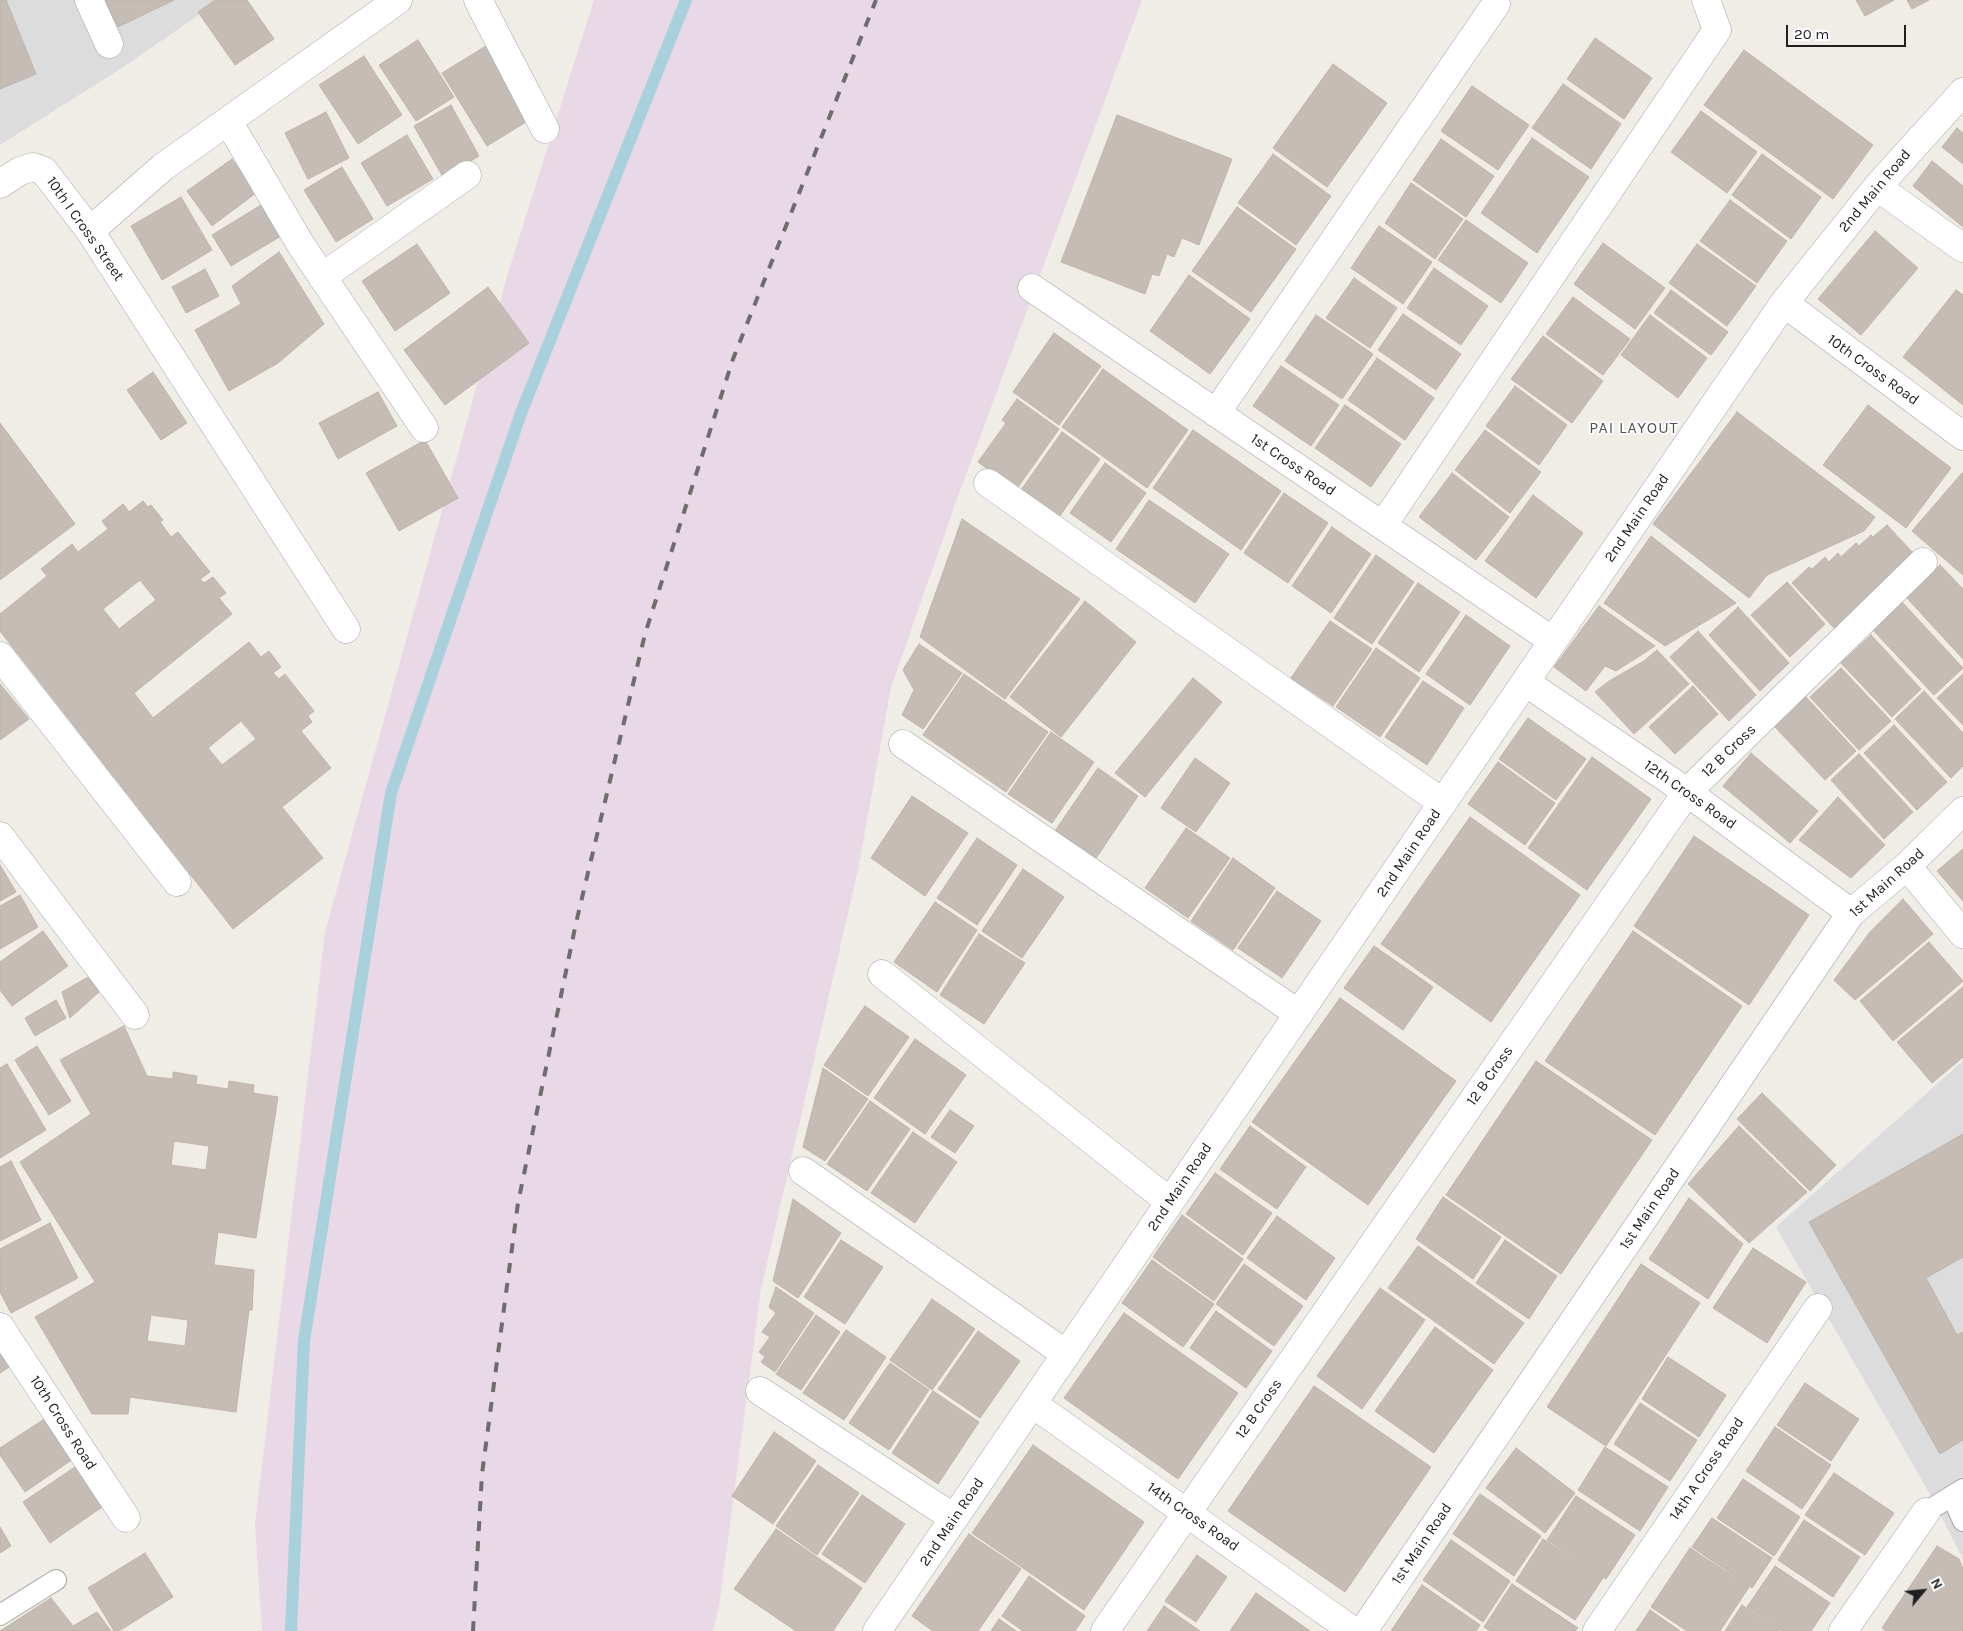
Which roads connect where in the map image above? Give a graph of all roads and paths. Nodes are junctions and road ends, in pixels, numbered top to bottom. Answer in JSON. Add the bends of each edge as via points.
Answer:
{"nodes":[{"id":1,"x":89,"y":0,"type":"edge"},
{"id":2,"x":398,"y":0,"type":"edge"},
{"id":3,"x":478,"y":0,"type":"edge"},
{"id":4,"x":1706,"y":0,"type":"edge"},
{"id":5,"x":1496,"y":4,"type":"dead end"},
{"id":6,"x":109,"y":44,"type":"dead end"},
{"id":7,"x":1963,"y":92,"type":"edge"},
{"id":8,"x":228,"y":121,"type":"junction"},
{"id":9,"x":545,"y":129,"type":"dead end"},
{"id":10,"x":467,"y":175,"type":"dead end"},
{"id":11,"x":0,"y":184,"type":"edge"},
{"id":12,"x":1877,"y":187,"type":"junction"},
{"id":13,"x":90,"y":232,"type":"junction"},
{"id":14,"x":1963,"y":248,"type":"edge"},
{"id":15,"x":322,"y":277,"type":"junction"},
{"id":16,"x":1032,"y":288,"type":"dead end"},
{"id":17,"x":1784,"y":304,"type":"junction"},
{"id":18,"x":1216,"y":413,"type":"junction"},
{"id":19,"x":424,"y":428,"type":"dead end"},
{"id":20,"x":1963,"y":436,"type":"edge"},
{"id":21,"x":988,"y":483,"type":"dead end"},
{"id":22,"x":1383,"y":525,"type":"junction"},
{"id":23,"x":1923,"y":562,"type":"dead end"},
{"id":24,"x":346,"y":630,"type":"dead end"},
{"id":25,"x":1553,"y":641,"type":"junction"},
{"id":26,"x":0,"y":656,"type":"edge"},
{"id":27,"x":1526,"y":682,"type":"junction"},
{"id":28,"x":904,"y":744,"type":"dead end"},
{"id":29,"x":1687,"y":792,"type":"junction"},
{"id":30,"x":1443,"y":803,"type":"junction"},
{"id":31,"x":1963,"y":811,"type":"edge"},
{"id":32,"x":0,"y":836,"type":"edge"},
{"id":33,"x":1907,"y":866,"type":"junction"},
{"id":34,"x":177,"y":882,"type":"dead end"},
{"id":35,"x":1851,"y":913,"type":"junction"},
{"id":36,"x":1963,"y":934,"type":"edge"},
{"id":37,"x":882,"y":974,"type":"dead end"},
{"id":38,"x":1299,"y":1014,"type":"junction"},
{"id":39,"x":135,"y":1015,"type":"dead end"},
{"id":40,"x":803,"y":1171,"type":"dead end"},
{"id":41,"x":1170,"y":1202,"type":"junction"},
{"id":42,"x":1818,"y":1308,"type":"dead end"},
{"id":43,"x":0,"y":1327,"type":"edge"},
{"id":44,"x":1066,"y":1354,"type":"junction"},
{"id":45,"x":760,"y":1390,"type":"dead end"},
{"id":46,"x":1032,"y":1404,"type":"junction"},
{"id":47,"x":1958,"y":1492,"type":"edge"},
{"id":48,"x":1926,"y":1512,"type":"joint"},
{"id":49,"x":1187,"y":1513,"type":"junction"},
{"id":50,"x":126,"y":1518,"type":"dead end"},
{"id":51,"x":954,"y":1518,"type":"junction"},
{"id":52,"x":1963,"y":1521,"type":"edge"},
{"id":53,"x":56,"y":1580,"type":"dead end"},
{"id":54,"x":0,"y":1615,"type":"edge"},
{"id":55,"x":877,"y":1631,"type":"edge"},
{"id":56,"x":1105,"y":1631,"type":"edge"},
{"id":57,"x":1352,"y":1631,"type":"edge"},
{"id":58,"x":1363,"y":1631,"type":"edge"},
{"id":59,"x":1597,"y":1631,"type":"edge"},
{"id":60,"x":1843,"y":1631,"type":"edge"}],
"edges":[{"from":1,"to":6,"type":"street"},
{"from":2,"to":8,"type":"street"},
{"from":3,"to":9,"type":"street"},
{"from":4,"to":22,"type":"street","via":[[1717,30]]},
{"from":5,"to":18,"type":"street"},
{"from":7,"to":12,"type":"street","name":"2nd Main Road"},
{"from":8,"to":13,"type":"street","via":[[163,167]]},
{"from":8,"to":15,"type":"street"},
{"from":10,"to":15,"type":"street"},
{"from":11,"to":13,"type":"street","name":"10th I Cross Street","via":[[33,167],[44,171]]},
{"from":12,"to":14,"type":"street"},
{"from":12,"to":17,"type":"street","name":"2nd Main Road"},
{"from":13,"to":24,"type":"street","name":"10th I Cross Street"},
{"from":15,"to":19,"type":"street"},
{"from":16,"to":18,"type":"street","name":"1st Cross Road"},
{"from":17,"to":20,"type":"street","name":"10th Cross Road"},
{"from":17,"to":25,"type":"street","name":"2nd Main Road"},
{"from":18,"to":22,"type":"street","name":"1st Cross Road"},
{"from":21,"to":30,"type":"street"},
{"from":22,"to":25,"type":"street","name":"1st Cross Road"},
{"from":23,"to":29,"type":"street","name":"12 B Cross"},
{"from":25,"to":27,"type":"street","name":"2nd Main Road"},
{"from":26,"to":34,"type":"street"},
{"from":27,"to":29,"type":"street","name":"12th Cross Road"},
{"from":27,"to":30,"type":"street","name":"2nd Main Road"},
{"from":28,"to":38,"type":"street"},
{"from":29,"to":35,"type":"street","name":"12th Cross Road"},
{"from":29,"to":49,"type":"street","name":"12 B Cross"},
{"from":30,"to":38,"type":"street","name":"2nd Main Road"},
{"from":31,"to":33,"type":"street","name":"1st Main Road"},
{"from":32,"to":39,"type":"street"},
{"from":33,"to":35,"type":"street","name":"1st Main Road"},
{"from":33,"to":36,"type":"street"},
{"from":35,"to":58,"type":"street","name":"1st Main Road"},
{"from":37,"to":41,"type":"street"},
{"from":38,"to":41,"type":"street","name":"2nd Main Road"},
{"from":40,"to":44,"type":"street"},
{"from":41,"to":44,"type":"street","name":"2nd Main Road"},
{"from":42,"to":59,"type":"street","name":"14th A Cross Road"},
{"from":43,"to":50,"type":"street","name":"10th Cross Road"},
{"from":44,"to":46,"type":"street","name":"2nd Main Road"},
{"from":45,"to":51,"type":"street"},
{"from":46,"to":49,"type":"street","name":"14th Cross Road"},
{"from":46,"to":51,"type":"street","name":"2nd Main Road"},
{"from":47,"to":48,"type":"lane"},
{"from":47,"to":52,"type":"lane"},
{"from":48,"to":60,"type":"street"},
{"from":49,"to":56,"type":"street","name":"12 B Cross"},
{"from":49,"to":57,"type":"street","name":"14th Cross Road"},
{"from":51,"to":55,"type":"street","name":"2nd Main Road"},
{"from":53,"to":54,"type":"lane"}]}
